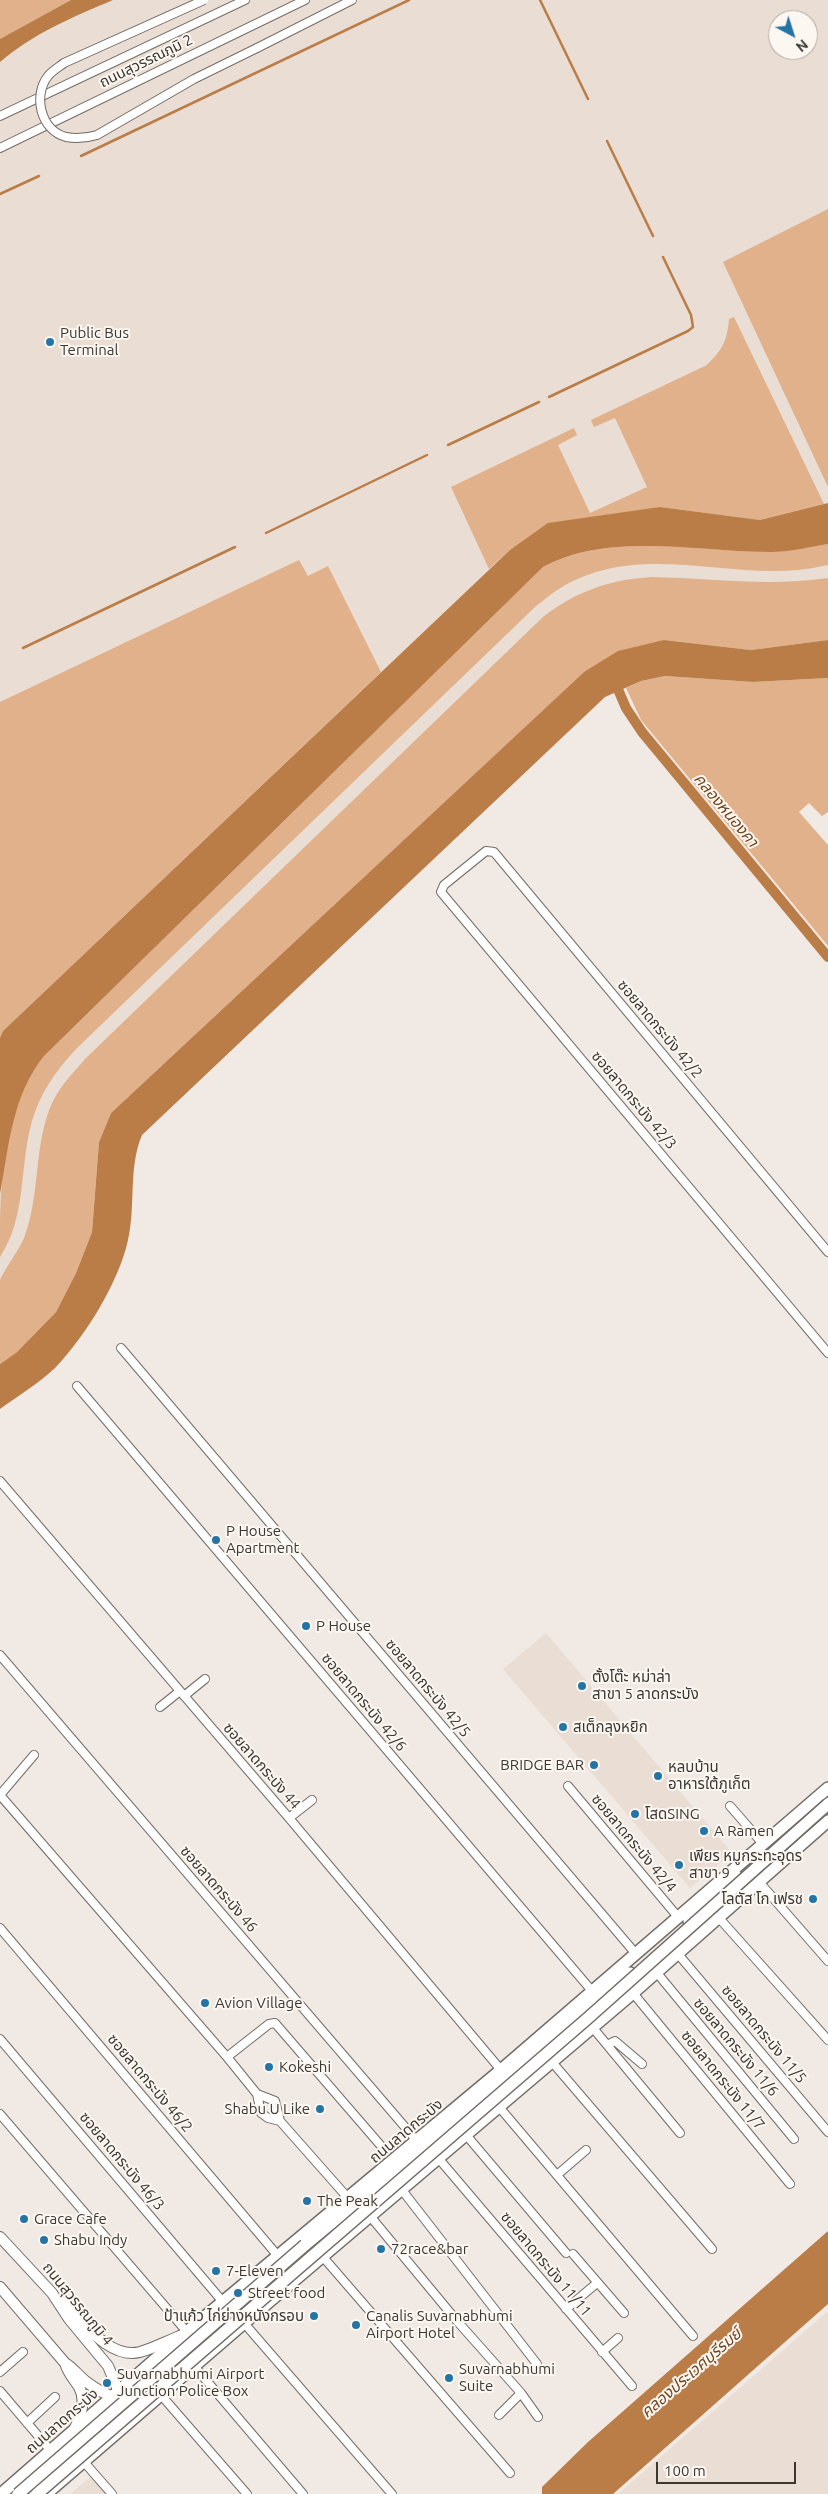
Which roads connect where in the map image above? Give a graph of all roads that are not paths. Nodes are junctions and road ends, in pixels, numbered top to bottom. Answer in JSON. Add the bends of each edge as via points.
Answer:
{"nodes":[{"id":1,"x":204,"y":0,"type":"edge"},
{"id":2,"x":245,"y":0,"type":"edge"},
{"id":3,"x":305,"y":0,"type":"edge"},
{"id":4,"x":352,"y":0,"type":"edge"},
{"id":5,"x":0,"y":116,"type":"edge"},
{"id":6,"x":0,"y":148,"type":"edge"},
{"id":7,"x":466,"y":868,"type":"joint"},
{"id":8,"x":828,"y":1252,"type":"edge"},
{"id":9,"x":121,"y":1348,"type":"dead end"},
{"id":10,"x":828,"y":1353,"type":"edge"},
{"id":11,"x":77,"y":1386,"type":"dead end"},
{"id":12,"x":0,"y":1481,"type":"edge"},
{"id":13,"x":0,"y":1655,"type":"edge"},
{"id":14,"x":205,"y":1679,"type":"dead end"},
{"id":15,"x":182,"y":1693,"type":"junction"},
{"id":16,"x":160,"y":1707,"type":"dead end"},
{"id":17,"x":34,"y":1754,"type":"dead end"},
{"id":18,"x":568,"y":1786,"type":"dead end"},
{"id":19,"x":828,"y":1788,"type":"edge"},
{"id":20,"x":0,"y":1795,"type":"edge"},
{"id":21,"x":312,"y":1800,"type":"dead end"},
{"id":22,"x":828,"y":1804,"type":"edge"},
{"id":23,"x":730,"y":1806,"type":"dead end"},
{"id":24,"x":289,"y":1818,"type":"junction"},
{"id":25,"x":828,"y":1821,"type":"edge"},
{"id":26,"x":764,"y":1845,"type":"junction"},
{"id":27,"x":747,"y":1859,"type":"junction"},
{"id":28,"x":760,"y":1883,"type":"junction"},
{"id":29,"x":678,"y":1917,"type":"junction"},
{"id":30,"x":719,"y":1918,"type":"junction"},
{"id":31,"x":0,"y":1928,"type":"edge"},
{"id":32,"x":636,"y":1954,"type":"junction"},
{"id":33,"x":678,"y":1954,"type":"junction"},
{"id":34,"x":828,"y":1961,"type":"edge"},
{"id":35,"x":657,"y":1973,"type":"junction"},
{"id":36,"x":592,"y":1991,"type":"junction"},
{"id":37,"x":633,"y":1993,"type":"junction"},
{"id":38,"x":593,"y":2028,"type":"junction"},
{"id":39,"x":0,"y":2039,"type":"edge"},
{"id":40,"x":828,"y":2040,"type":"edge"},
{"id":41,"x":607,"y":2045,"type":"junction"},
{"id":42,"x":227,"y":2057,"type":"junction"},
{"id":43,"x":552,"y":2062,"type":"junction"},
{"id":44,"x":642,"y":2064,"type":"dead end"},
{"id":45,"x":501,"y":2070,"type":"junction"},
{"id":46,"x":257,"y":2094,"type":"junction"},
{"id":47,"x":500,"y":2108,"type":"junction"},
{"id":48,"x":0,"y":2114,"type":"edge"},
{"id":49,"x":280,"y":2121,"type":"junction"},
{"id":50,"x":828,"y":2132,"type":"edge"},
{"id":51,"x":680,"y":2133,"type":"dead end"},
{"id":52,"x":467,"y":2136,"type":"junction"},
{"id":53,"x":794,"y":2139,"type":"dead end"},
{"id":54,"x":417,"y":2141,"type":"junction"},
{"id":55,"x":382,"y":2147,"type":"dead end"},
{"id":56,"x":586,"y":2150,"type":"dead end"},
{"id":57,"x":439,"y":2159,"type":"junction"},
{"id":58,"x":557,"y":2174,"type":"junction"},
{"id":59,"x":790,"y":2184,"type":"dead end"},
{"id":60,"x":402,"y":2190,"type":"junction"},
{"id":61,"x":348,"y":2198,"type":"junction"},
{"id":62,"x":370,"y":2216,"type":"junction"},
{"id":63,"x":0,"y":2237,"type":"edge"},
{"id":64,"x":712,"y":2249,"type":"dead end"},
{"id":65,"x":278,"y":2256,"type":"junction"},
{"id":66,"x":323,"y":2257,"type":"junction"},
{"id":67,"x":597,"y":2283,"type":"junction"},
{"id":68,"x":0,"y":2287,"type":"edge"},
{"id":69,"x":52,"y":2293,"type":"junction"},
{"id":70,"x":223,"y":2302,"type":"junction"},
{"id":71,"x":566,"y":2309,"type":"junction"},
{"id":72,"x":624,"y":2313,"type":"dead end"},
{"id":73,"x":244,"y":2323,"type":"junction"},
{"id":74,"x":185,"y":2333,"type":"junction"},
{"id":75,"x":693,"y":2336,"type":"dead end"},
{"id":76,"x":618,"y":2338,"type":"dead end"},
{"id":77,"x":23,"y":2352,"type":"dead end"},
{"id":78,"x":602,"y":2352,"type":"junction"},
{"id":79,"x":65,"y":2363,"type":"junction"},
{"id":80,"x":538,"y":2364,"type":"dead end"},
{"id":81,"x":194,"y":2366,"type":"junction"},
{"id":82,"x":0,"y":2372,"type":"edge"},
{"id":83,"x":632,"y":2386,"type":"dead end"},
{"id":84,"x":0,"y":2391,"type":"edge"},
{"id":85,"x":521,"y":2393,"type":"junction"},
{"id":86,"x":117,"y":2395,"type":"junction"},
{"id":87,"x":56,"y":2397,"type":"dead end"},
{"id":88,"x":156,"y":2398,"type":"junction"},
{"id":89,"x":499,"y":2415,"type":"dead end"},
{"id":90,"x":538,"y":2417,"type":"dead end"},
{"id":91,"x":27,"y":2423,"type":"junction"},
{"id":92,"x":74,"y":2431,"type":"junction"},
{"id":93,"x":51,"y":2451,"type":"junction"},
{"id":94,"x":95,"y":2453,"type":"junction"},
{"id":95,"x":84,"y":2462,"type":"junction"},
{"id":96,"x":510,"y":2473,"type":"dead end"},
{"id":97,"x":1,"y":2494,"type":"edge"},
{"id":98,"x":18,"y":2494,"type":"edge"},
{"id":99,"x":37,"y":2494,"type":"edge"},
{"id":100,"x":46,"y":2494,"type":"edge"},
{"id":101,"x":112,"y":2494,"type":"edge"},
{"id":102,"x":246,"y":2494,"type":"edge"},
{"id":103,"x":303,"y":2494,"type":"edge"},
{"id":104,"x":392,"y":2494,"type":"edge"}],
"edges":[{"from":1,"to":4,"type":"street","bridge":true,"via":[[64,63],[49,75],[39,99],[50,126],[65,136],[86,138],[98,135],[194,79]]},
{"from":2,"to":5,"type":"street","name":"ถนนสุวรรณภูมิ 2"},
{"from":3,"to":6,"type":"street","name":"ถนนสุวรรณภูมิ 2"},
{"from":7,"to":8,"type":"street","name":"ซอยลาดกระบัง 42/2","via":[[486,851],[494,852]]},
{"from":7,"to":10,"type":"street","name":"ซอยลาดกระบัง 42/3","via":[[444,885],[441,892]]},
{"from":9,"to":32,"type":"street","name":"ซอยลาดกระบัง 42/5"},
{"from":11,"to":36,"type":"street","name":"ซอยลาดกระบัง 42/6"},
{"from":12,"to":15,"type":"street","name":"ซอยลาดกระบัง 44"},
{"from":13,"to":54,"type":"street","name":"ซอยลาดกระบัง 46"},
{"from":14,"to":15,"type":"street"},
{"from":15,"to":16,"type":"street"},
{"from":15,"to":24,"type":"street","name":"ซอยลาดกระบัง 44"},
{"from":17,"to":20,"type":"street"},
{"from":18,"to":29,"type":"street","name":"ซอยลาดกระบัง 42/4"},
{"from":19,"to":26,"type":"main road","name":"ถนนลาดกระบัง"},
{"from":20,"to":42,"type":"street"},
{"from":21,"to":24,"type":"street"},
{"from":22,"to":99,"type":"main road","bridge":true,"via":[[588,2018]]},
{"from":23,"to":26,"type":"street"},
{"from":24,"to":45,"type":"street","name":"ซอยลาดกระบัง 44"},
{"from":25,"to":28,"type":"main road"},
{"from":26,"to":27,"type":"main road","name":"ถนนลาดกระบัง"},
{"from":27,"to":29,"type":"main road","name":"ถนนลาดกระบัง"},
{"from":27,"to":98,"type":"main road","bridge":true,"via":[[725,1887],[661,1946],[331,2222]]},
{"from":28,"to":30,"type":"main road"},
{"from":28,"to":34,"type":"street"},
{"from":29,"to":32,"type":"main road","name":"ถนนลาดกระบัง"},
{"from":30,"to":33,"type":"main road"},
{"from":30,"to":40,"type":"street"},
{"from":31,"to":65,"type":"street","name":"ซอยลาดกระบัง 46/2"},
{"from":32,"to":36,"type":"main road","name":"ถนนลาดกระบัง"},
{"from":33,"to":35,"type":"main road"},
{"from":33,"to":50,"type":"street","name":"ซอยลาดกระบัง 11/5"},
{"from":35,"to":37,"type":"main road"},
{"from":35,"to":53,"type":"street","name":"ซอยลาดกระบัง 11/6"},
{"from":36,"to":45,"type":"main road","name":"ถนนลาดกระบัง"},
{"from":37,"to":38,"type":"main road"},
{"from":37,"to":59,"type":"street","name":"ซอยลาดกระบัง 11/7"},
{"from":38,"to":41,"type":"street"},
{"from":38,"to":43,"type":"main road"},
{"from":39,"to":70,"type":"street","name":"ซอยลาดกระบัง 46/3"},
{"from":41,"to":44,"type":"street","via":[[615,2040]]},
{"from":41,"to":51,"type":"street"},
{"from":42,"to":46,"type":"street"},
{"from":42,"to":55,"type":"street","via":[[268,2024],[275,2023]]},
{"from":43,"to":47,"type":"main road"},
{"from":43,"to":64,"type":"street"},
{"from":45,"to":54,"type":"main road","name":"ถนนลาดกระบัง"},
{"from":46,"to":49,"type":"street","via":[[275,2101]]},
{"from":46,"to":49,"type":"street","via":[[261,2113]]},
{"from":47,"to":52,"type":"main road"},
{"from":47,"to":58,"type":"street"},
{"from":48,"to":74,"type":"street"},
{"from":49,"to":61,"type":"street"},
{"from":52,"to":57,"type":"main road"},
{"from":52,"to":67,"type":"street"},
{"from":54,"to":61,"type":"main road","name":"ถนนลาดกระบัง"},
{"from":56,"to":58,"type":"street"},
{"from":57,"to":60,"type":"main road"},
{"from":57,"to":71,"type":"street","name":"ซอยลาดกระบัง 11/11"},
{"from":58,"to":75,"type":"street"},
{"from":60,"to":62,"type":"main road"},
{"from":60,"to":80,"type":"street"},
{"from":61,"to":65,"type":"main road","name":"ถนนลาดกระบัง"},
{"from":62,"to":66,"type":"main road"},
{"from":62,"to":85,"type":"street"},
{"from":63,"to":69,"type":"street","name":"ถนนสุวรรณภูมิ 4"},
{"from":65,"to":70,"type":"main road","name":"ถนนลาดกระบัง"},
{"from":66,"to":73,"type":"main road"},
{"from":66,"to":96,"type":"street"},
{"from":67,"to":71,"type":"street"},
{"from":67,"to":72,"type":"street"},
{"from":68,"to":79,"type":"street"},
{"from":69,"to":74,"type":"street","via":[[100,2340],[130,2354]]},
{"from":69,"to":86,"type":"street","name":"ถนนสุวรรณภูมิ 4","via":[[69,2320],[108,2366]]},
{"from":70,"to":74,"type":"main road","name":"ถนนลาดกระบัง"},
{"from":71,"to":78,"type":"street","name":"ซอยลาดกระบัง 11/11"},
{"from":73,"to":81,"type":"main road"},
{"from":73,"to":104,"type":"street"},
{"from":74,"to":86,"type":"main road","name":"ถนนลาดกระบัง"},
{"from":76,"to":78,"type":"street"},
{"from":77,"to":82,"type":"street"},
{"from":78,"to":83,"type":"street","name":"ซอยลาดกระบัง 11/11"},
{"from":79,"to":86,"type":"street","via":[[89,2384]]},
{"from":79,"to":92,"type":"street","via":[[82,2395],[81,2414]]},
{"from":81,"to":88,"type":"main road"},
{"from":81,"to":103,"type":"street"},
{"from":84,"to":91,"type":"street"},
{"from":85,"to":89,"type":"street"},
{"from":85,"to":90,"type":"street"},
{"from":86,"to":88,"type":"street","via":[[132,2403]]},
{"from":86,"to":92,"type":"main road","name":"ถนนลาดกระบัง"},
{"from":86,"to":94,"type":"street","via":[[119,2410],[115,2423]]},
{"from":87,"to":91,"type":"street"},
{"from":88,"to":94,"type":"main road"},
{"from":88,"to":102,"type":"street"},
{"from":91,"to":93,"type":"street"},
{"from":92,"to":93,"type":"main road","name":"ถนนลาดกระบัง"},
{"from":93,"to":97,"type":"main road","name":"ถนนลาดกระบัง"},
{"from":94,"to":95,"type":"main road"},
{"from":95,"to":100,"type":"main road"},
{"from":95,"to":101,"type":"street"}]}
